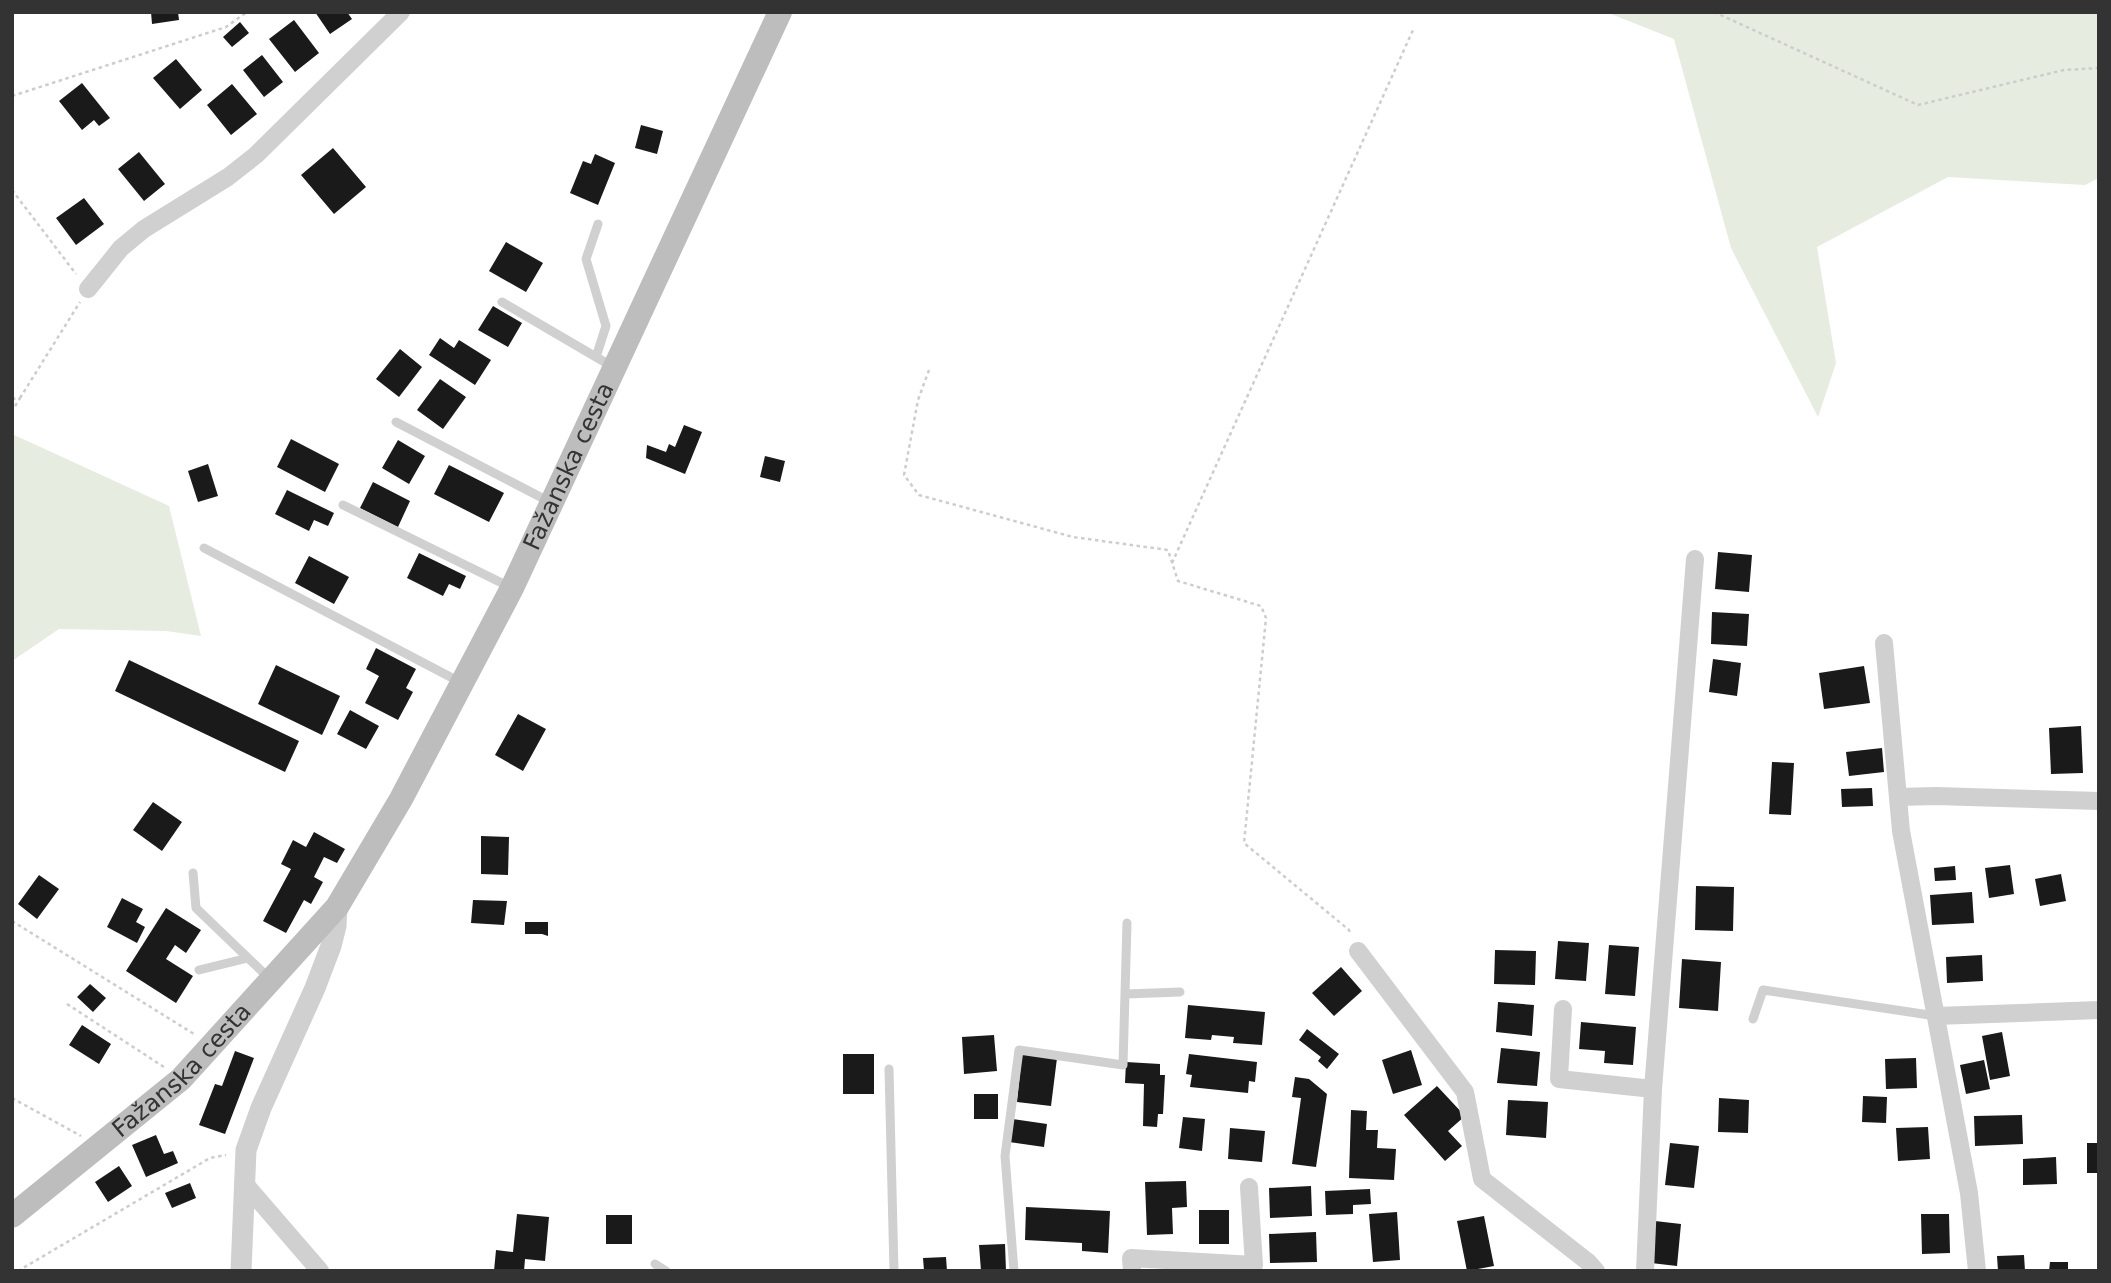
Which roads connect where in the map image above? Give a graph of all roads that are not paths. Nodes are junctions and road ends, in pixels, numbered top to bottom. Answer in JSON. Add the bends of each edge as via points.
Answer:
{"nodes":[{"id":1,"x":401,"y":12,"type":"edge"},
{"id":2,"x":780,"y":12,"type":"edge"},
{"id":3,"x":598,"y":223,"type":"dead end"},
{"id":4,"x":88,"y":289,"type":"road end"},
{"id":5,"x":502,"y":302,"type":"dead end"},
{"id":6,"x":605,"y":363,"type":"junction"},
{"id":7,"x":396,"y":422,"type":"dead end"},
{"id":8,"x":551,"y":502,"type":"junction"},
{"id":9,"x":343,"y":505,"type":"dead end"},
{"id":10,"x":204,"y":548,"type":"dead end"},
{"id":11,"x":1695,"y":559,"type":"dead end"},
{"id":12,"x":512,"y":588,"type":"junction"},
{"id":13,"x":1884,"y":643,"type":"dead end"},
{"id":14,"x":462,"y":683,"type":"junction"},
{"id":15,"x":1898,"y":797,"type":"junction"},
{"id":16,"x":2099,"y":801,"type":"edge"},
{"id":17,"x":193,"y":873,"type":"dead end"},
{"id":18,"x":337,"y":907,"type":"junction"},
{"id":19,"x":1126,"y":923,"type":"dead end"},
{"id":20,"x":1358,"y":951,"type":"road end"},
{"id":21,"x":248,"y":958,"type":"junction"},
{"id":22,"x":199,"y":970,"type":"dead end"},
{"id":23,"x":271,"y":980,"type":"junction"},
{"id":24,"x":1180,"y":992,"type":"dead end"},
{"id":25,"x":1126,"y":994,"type":"junction"},
{"id":26,"x":1563,"y":1009,"type":"dead end"},
{"id":27,"x":2099,"y":1010,"type":"edge"},
{"id":28,"x":1936,"y":1016,"type":"junction"},
{"id":29,"x":1754,"y":1019,"type":"dead end"},
{"id":30,"x":888,"y":1069,"type":"dead end"},
{"id":31,"x":1654,"y":1088,"type":"junction"},
{"id":32,"x":244,"y":1183,"type":"junction"},
{"id":33,"x":1249,"y":1187,"type":"dead end"},
{"id":34,"x":12,"y":1216,"type":"edge"},
{"id":35,"x":655,"y":1264,"type":"dead end"},
{"id":36,"x":242,"y":1271,"type":"edge"},
{"id":37,"x":320,"y":1271,"type":"edge"},
{"id":38,"x":666,"y":1271,"type":"edge"},
{"id":39,"x":894,"y":1271,"type":"edge"},
{"id":40,"x":1014,"y":1271,"type":"edge"},
{"id":41,"x":1132,"y":1271,"type":"edge"},
{"id":42,"x":1596,"y":1271,"type":"edge"},
{"id":43,"x":1645,"y":1271,"type":"edge"},
{"id":44,"x":1977,"y":1271,"type":"edge"}],
"edges":[{"from":1,"to":4,"type":"street","via":[[256,155],[144,229],[121,248]]},
{"from":2,"to":6,"type":"main road","name":"Fažanska cesta"},
{"from":3,"to":6,"type":"lane","via":[[586,259],[606,326]]},
{"from":5,"to":6,"type":"lane"},
{"from":6,"to":8,"type":"main road","name":"Fažanska cesta"},
{"from":7,"to":8,"type":"lane"},
{"from":8,"to":12,"type":"main road","name":"Fažanska cesta"},
{"from":9,"to":12,"type":"lane"},
{"from":10,"to":14,"type":"lane"},
{"from":11,"to":31,"type":"street"},
{"from":12,"to":14,"type":"main road","name":"Fažanska cesta"},
{"from":13,"to":15,"type":"street"},
{"from":14,"to":18,"type":"main road","name":"Fažanska cesta"},
{"from":15,"to":16,"type":"street"},
{"from":15,"to":28,"type":"street"},
{"from":17,"to":21,"type":"lane","via":[[196,908]]},
{"from":18,"to":23,"type":"main road","name":"Fažanska cesta"},
{"from":18,"to":32,"type":"street","name":"Fažanska cesta","via":[[331,946],[246,1150]]},
{"from":19,"to":25,"type":"lane"},
{"from":20,"to":42,"type":"street","via":[[1465,1092],[1482,1179]]},
{"from":21,"to":22,"type":"lane"},
{"from":21,"to":23,"type":"lane"},
{"from":23,"to":34,"type":"main road","name":"Fažanska cesta","via":[[181,1079]]},
{"from":24,"to":25,"type":"lane"},
{"from":25,"to":40,"type":"lane","via":[[1123,1065],[1019,1050],[1005,1156]]},
{"from":26,"to":31,"type":"street","via":[[1559,1079]]},
{"from":27,"to":28,"type":"street"},
{"from":28,"to":29,"type":"lane","via":[[1763,990]]},
{"from":28,"to":44,"type":"street","via":[[1969,1192]]},
{"from":30,"to":39,"type":"lane"},
{"from":31,"to":43,"type":"street"},
{"from":32,"to":36,"type":"street","name":"Fažanska cesta"},
{"from":32,"to":37,"type":"street"},
{"from":33,"to":41,"type":"street","via":[[1254,1265],[1131,1258]]},
{"from":35,"to":38,"type":"lane"}]}
